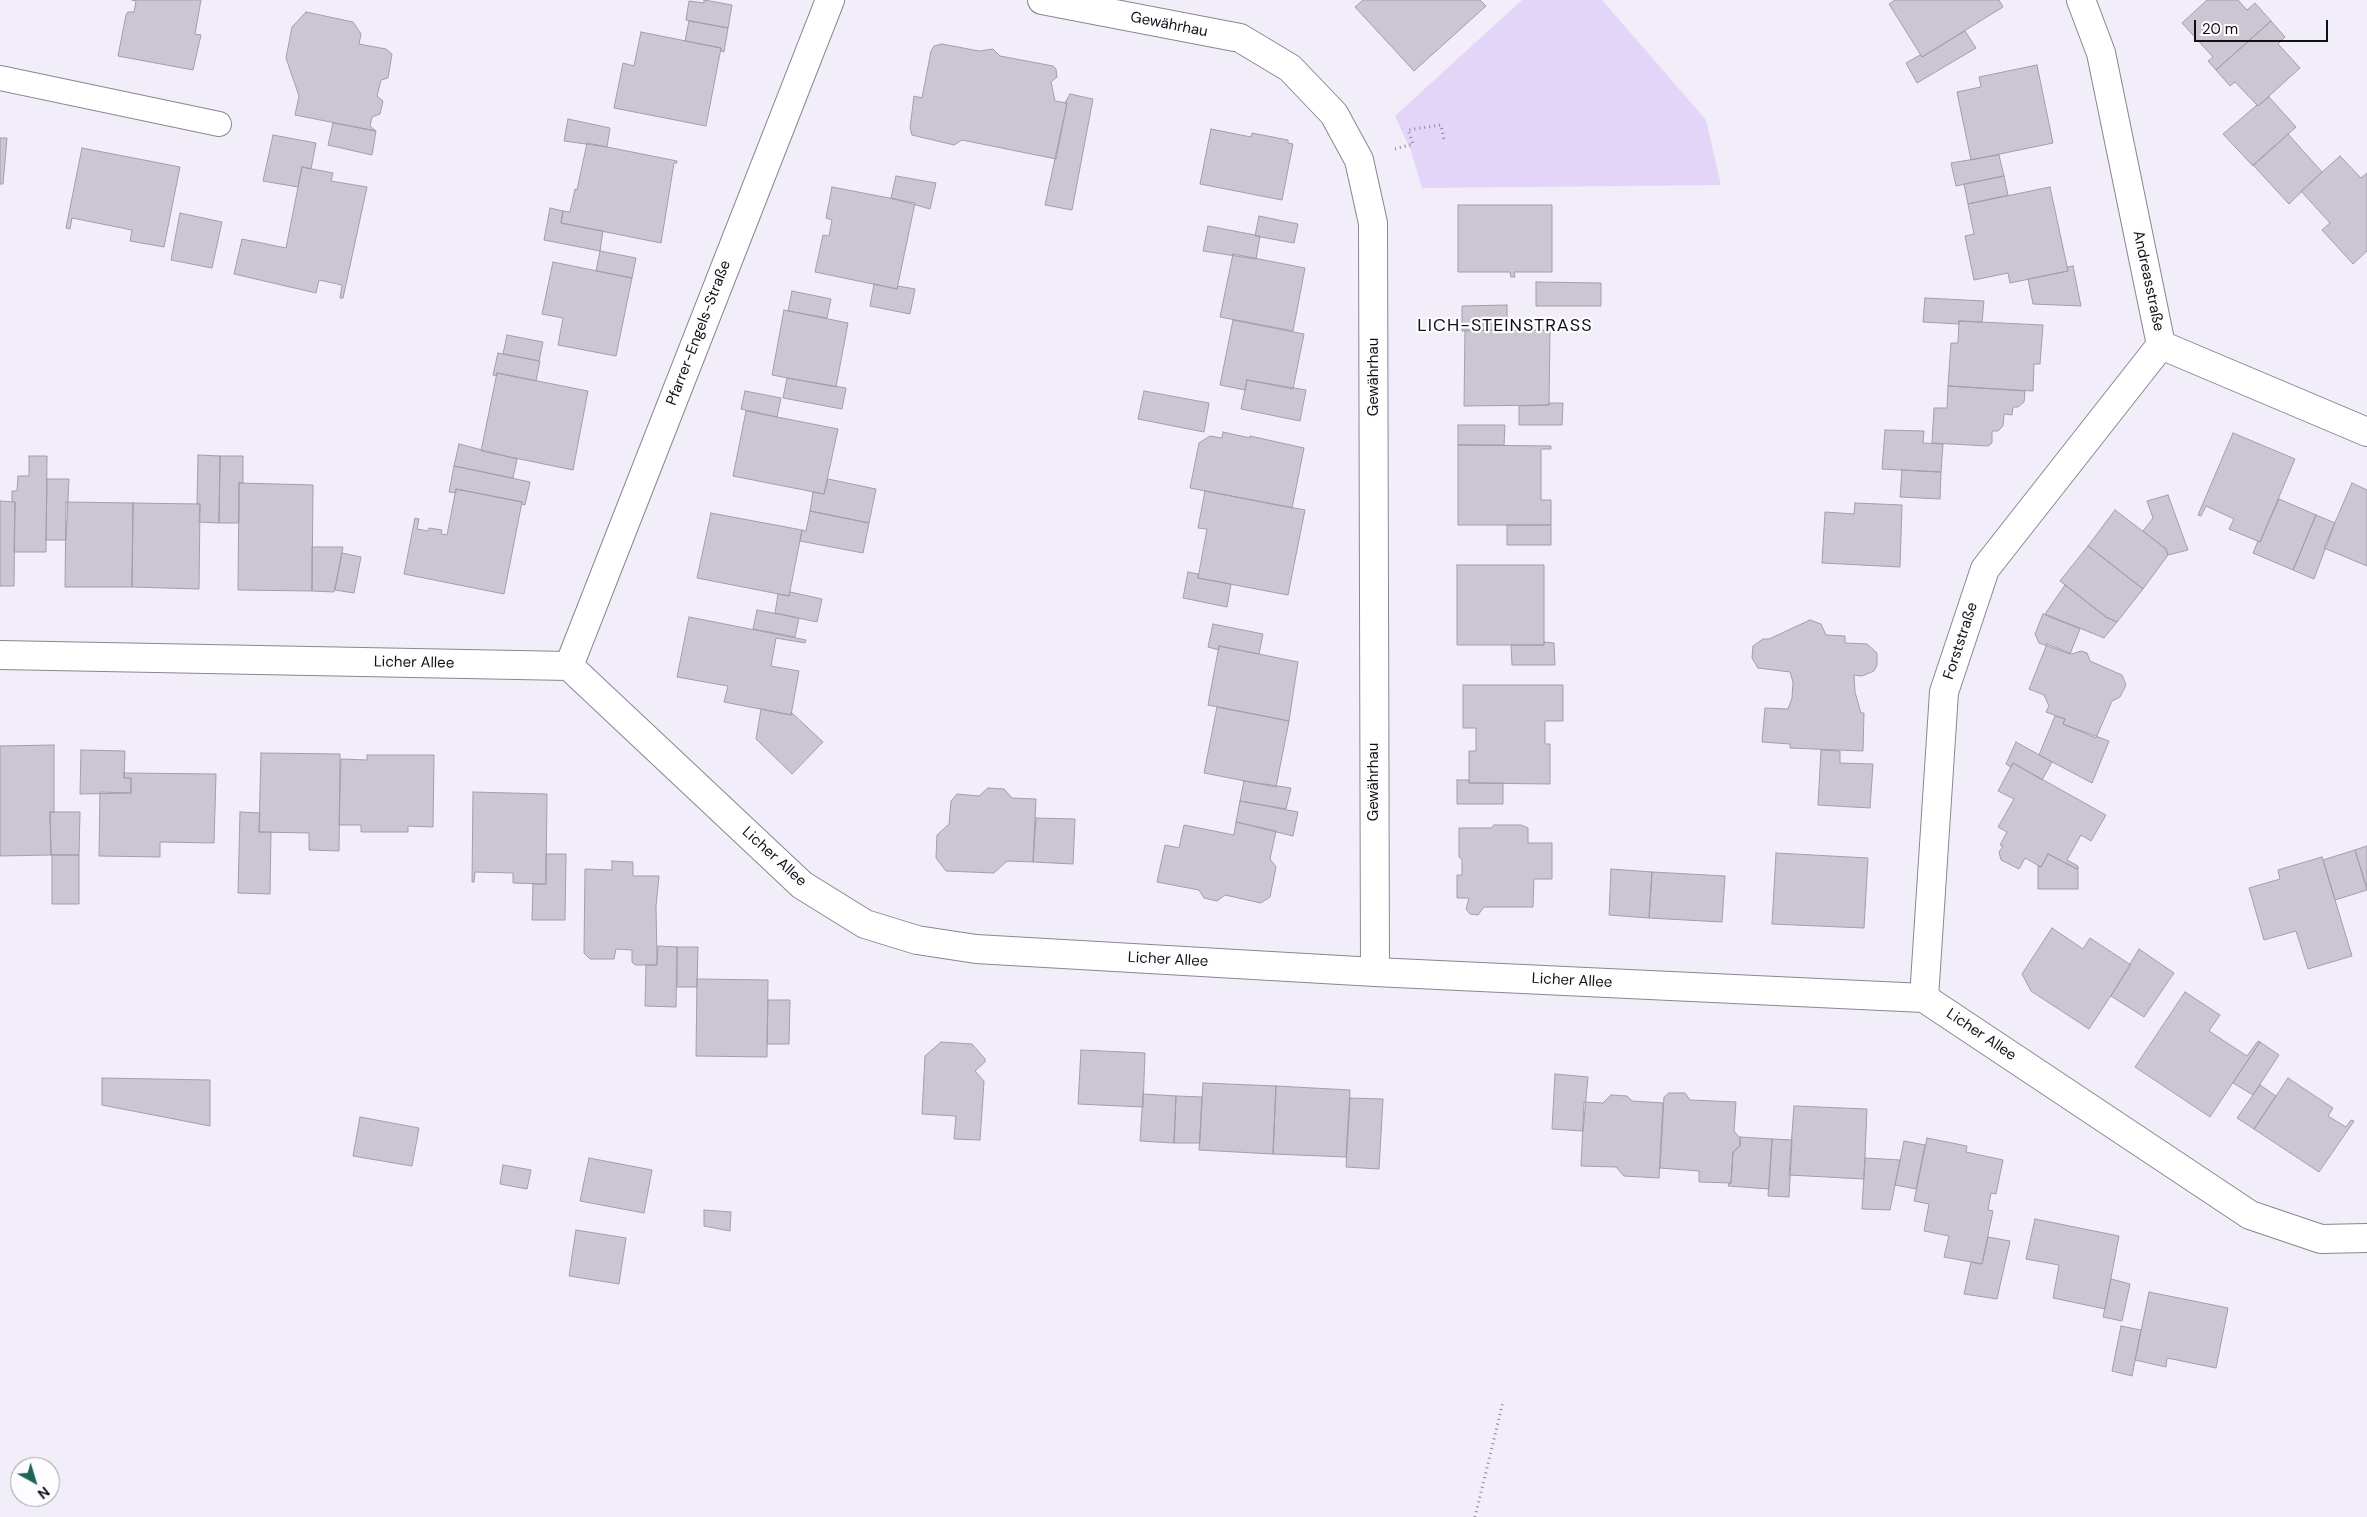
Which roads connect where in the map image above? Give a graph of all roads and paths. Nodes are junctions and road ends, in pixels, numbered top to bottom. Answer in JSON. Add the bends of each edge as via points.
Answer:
{"nodes":[{"id":1,"x":830,"y":0,"type":"edge"},
{"id":2,"x":1042,"y":0,"type":"edge"},
{"id":3,"x":2081,"y":0,"type":"edge"},
{"id":4,"x":0,"y":78,"type":"edge"},
{"id":5,"x":219,"y":124,"type":"dead end"},
{"id":6,"x":1444,"y":140,"type":"dead end"},
{"id":7,"x":1359,"y":160,"type":"junction"},
{"id":8,"x":2161,"y":345,"type":"junction"},
{"id":9,"x":2367,"y":432,"type":"edge"},
{"id":10,"x":0,"y":655,"type":"edge"},
{"id":11,"x":569,"y":666,"type":"junction"},
{"id":12,"x":1375,"y":972,"type":"junction"},
{"id":13,"x":1924,"y":998,"type":"junction"},
{"id":14,"x":2367,"y":1238,"type":"edge"},
{"id":15,"x":1503,"y":1402,"type":"dead end"},
{"id":16,"x":1474,"y":1517,"type":"edge"}],
"edges":[{"from":1,"to":11,"type":"street","name":"Pfarrer-Engels-Straße"},
{"from":2,"to":7,"type":"street","name":"Gewährhau","via":[[1240,38],[1290,68],[1334,114]]},
{"from":3,"to":8,"type":"street","name":"Andreasstraße","via":[[2101,53]]},
{"from":4,"to":5,"type":"lane"},
{"from":6,"to":7,"type":"path","via":[[1441,125],[1408,130],[1413,144]]},
{"from":7,"to":12,"type":"street","name":"Gewährhau","via":[[1373,223]]},
{"from":8,"to":9,"type":"street","name":"Andreasstraße"},
{"from":8,"to":13,"type":"street","name":"Forststraße","via":[[1985,569],[1944,692]]},
{"from":10,"to":11,"type":"street","name":"Licher Allee"},
{"from":11,"to":12,"type":"street","name":"Licher Allee","via":[[802,885],[864,924],[918,940],[976,949]]},
{"from":12,"to":13,"type":"street","name":"Licher Allee"},
{"from":13,"to":14,"type":"street","name":"Licher Allee","via":[[2250,1215],[2321,1239]]},
{"from":15,"to":16,"type":"path"}]}
